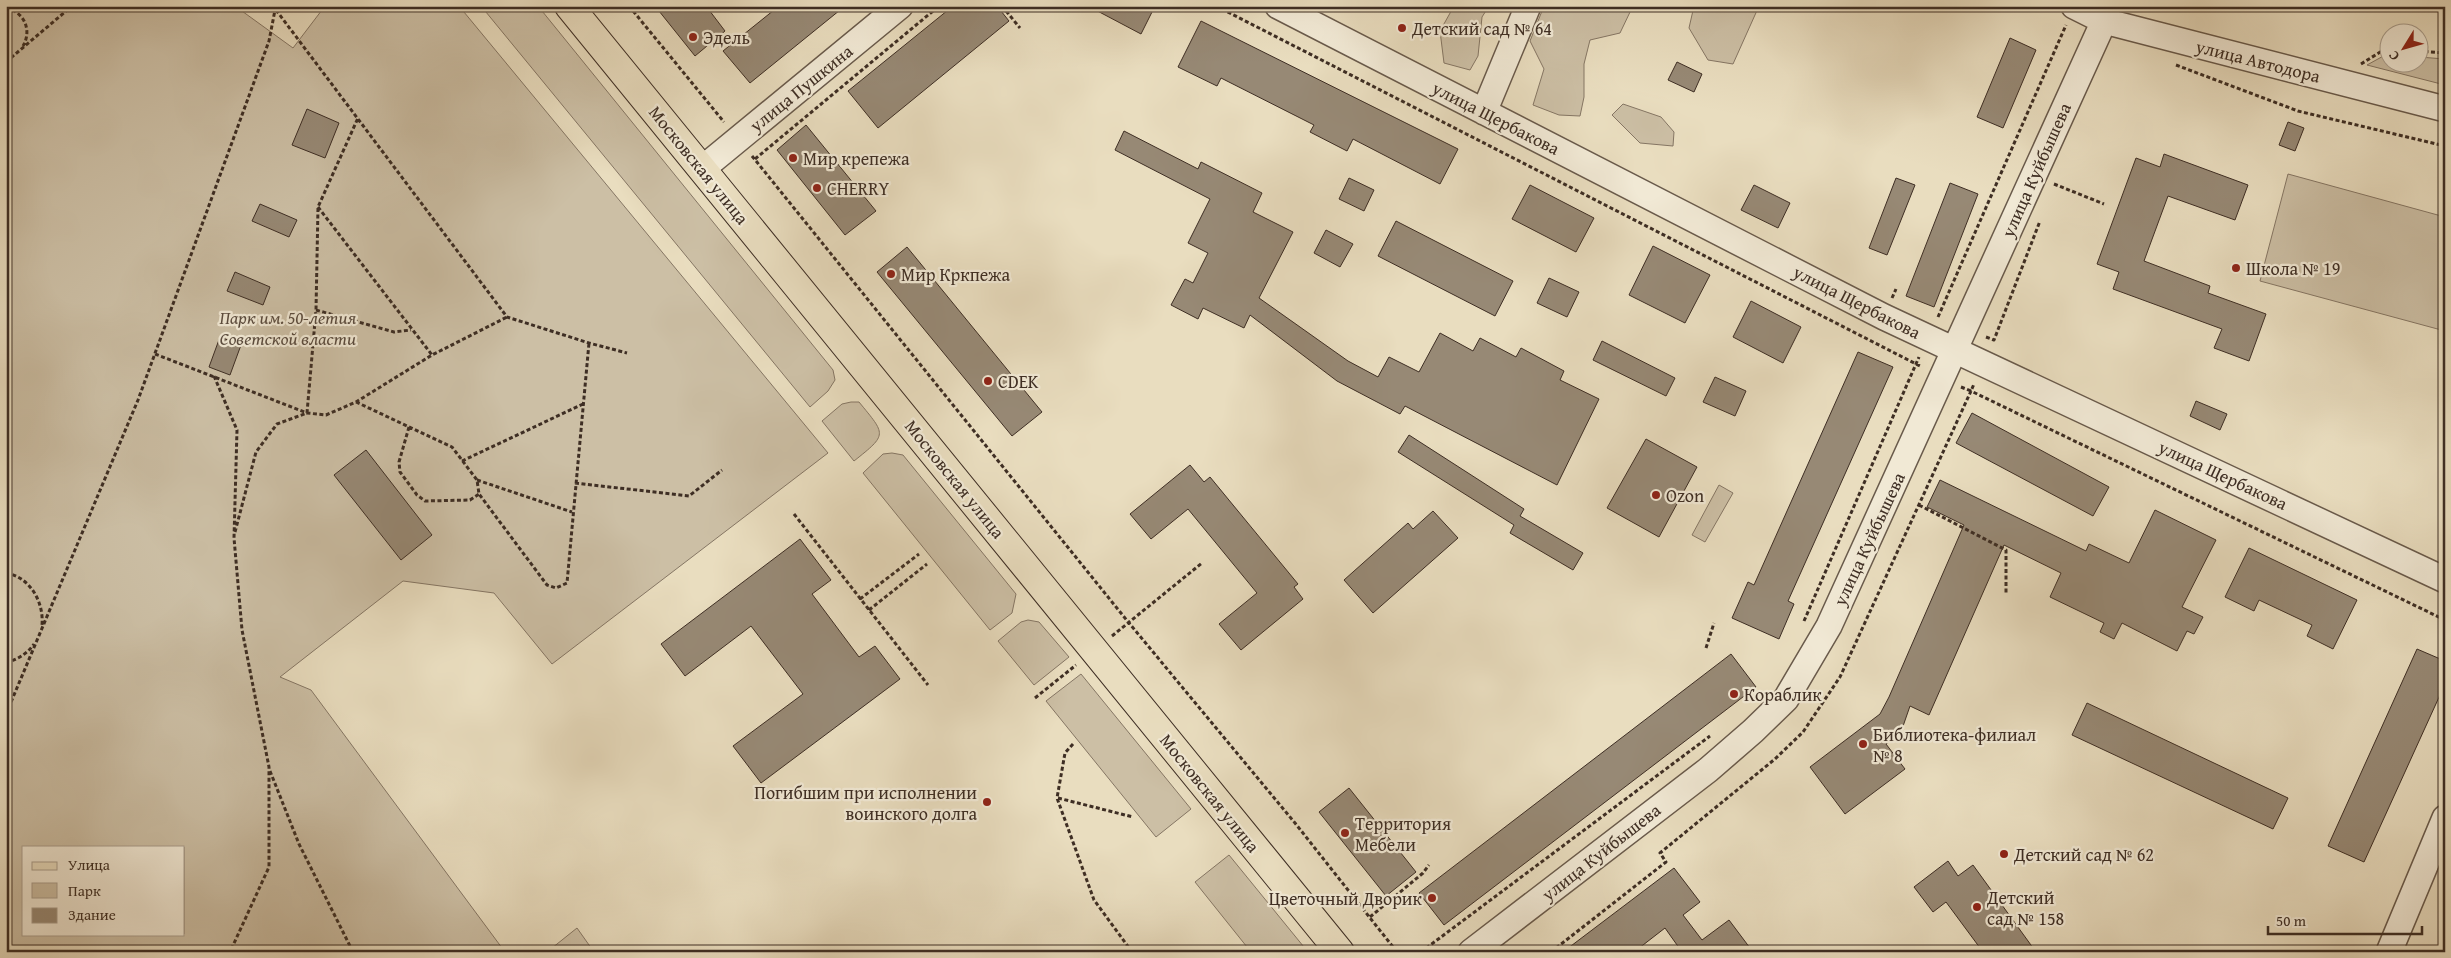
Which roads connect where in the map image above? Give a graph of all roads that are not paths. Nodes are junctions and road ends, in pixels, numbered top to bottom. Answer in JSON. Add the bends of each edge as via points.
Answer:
{"nodes":[{"id":1,"x":569,"y":6,"type":"edge"},
{"id":2,"x":900,"y":6,"type":"edge"},
{"id":3,"x":1278,"y":6,"type":"edge"},
{"id":4,"x":1528,"y":6,"type":"edge"},
{"id":5,"x":2074,"y":6,"type":"edge"},
{"id":6,"x":2105,"y":14,"type":"edge"},
{"id":7,"x":2445,"y":109,"type":"edge"},
{"id":8,"x":1484,"y":112,"type":"junction"},
{"id":9,"x":702,"y":169,"type":"junction"},
{"id":10,"x":1961,"y":340,"type":"junction"},
{"id":11,"x":2445,"y":580,"type":"edge"},
{"id":12,"x":2445,"y":818,"type":"edge"},
{"id":13,"x":1340,"y":952,"type":"edge"},
{"id":14,"x":1471,"y":952,"type":"edge"},
{"id":15,"x":2389,"y":952,"type":"edge"}],
"edges":[{"from":1,"to":9,"type":"main road","name":"Московская улица"},
{"from":2,"to":9,"type":"street","name":"улица Пушкина"},
{"from":3,"to":8,"type":"street","name":"улица Щербакова"},
{"from":4,"to":8,"type":"street"},
{"from":5,"to":6,"type":"street","name":"улица Автодора"},
{"from":6,"to":7,"type":"street","name":"улица Автодора"},
{"from":6,"to":10,"type":"street","name":"улица Куйбышева"},
{"from":8,"to":10,"type":"street","name":"улица Щербакова"},
{"from":9,"to":13,"type":"main road","name":"Московская улица"},
{"from":10,"to":11,"type":"street","name":"улица Щербакова"},
{"from":10,"to":14,"type":"street","name":"улица Куйбышева","via":[[1829,626],[1786,699],[1708,770]]},
{"from":12,"to":15,"type":"street"}]}
